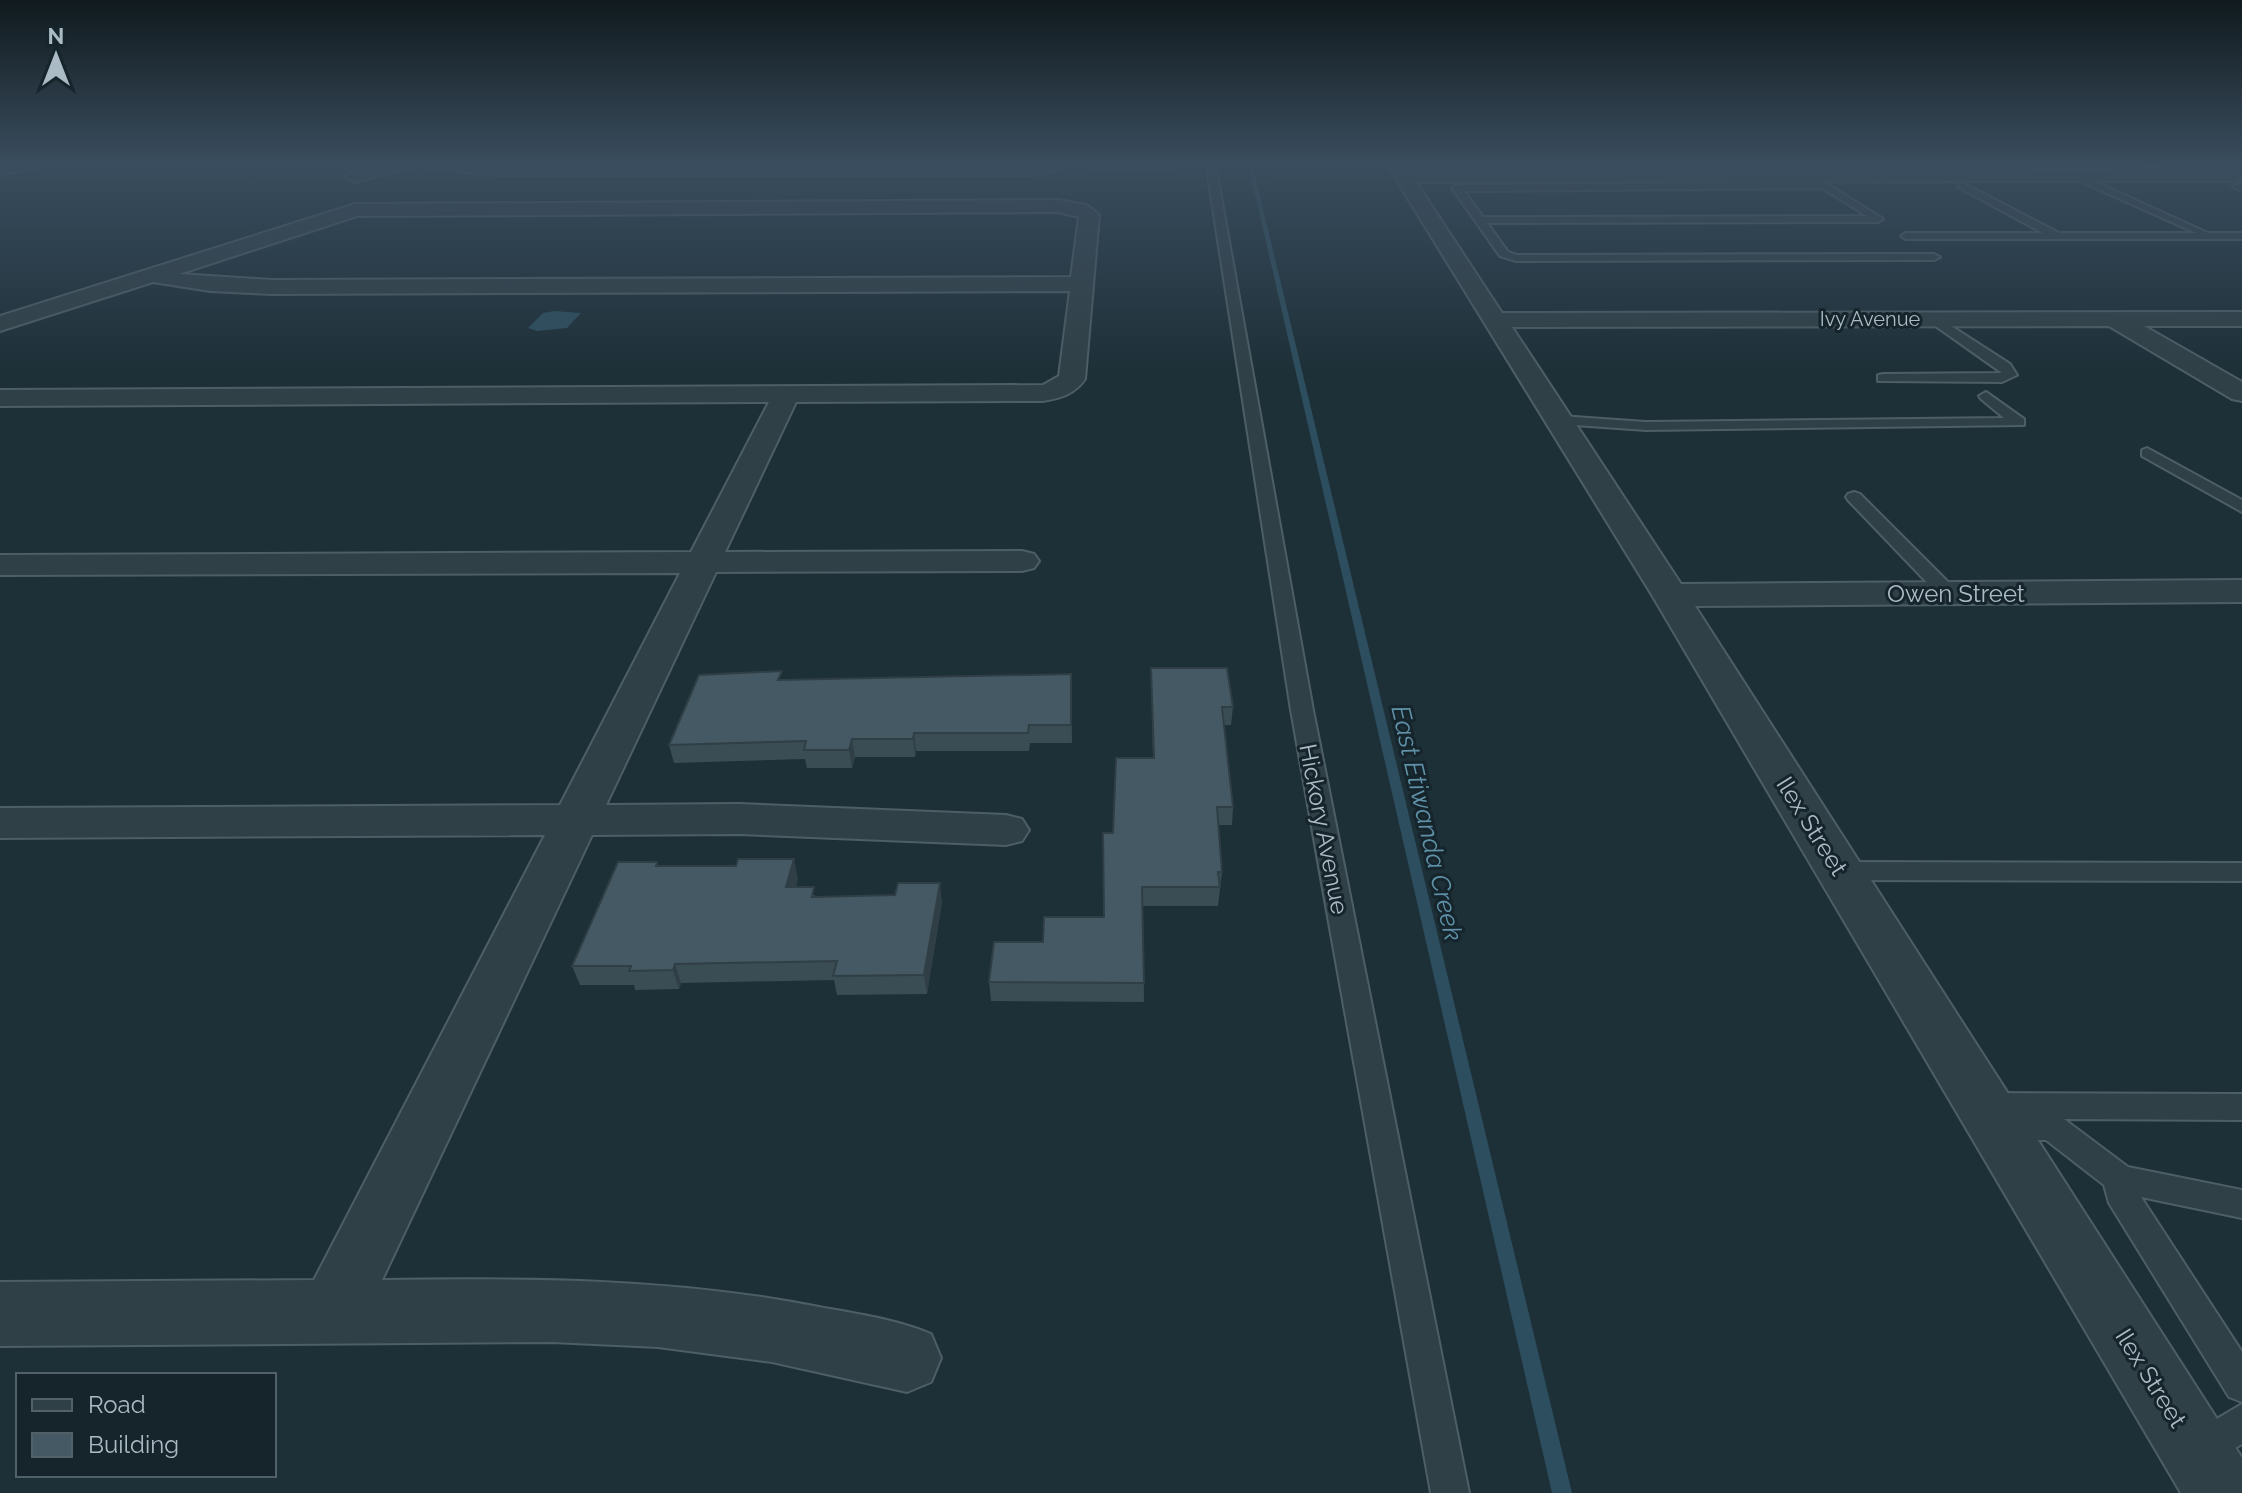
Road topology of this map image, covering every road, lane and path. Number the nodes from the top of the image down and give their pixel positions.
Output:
1 (284, 233) edge
2 (1087, 233) edge
3 (1222, 233) edge
4 (1441, 233) edge
5 (1489, 233) edge
6 (1899, 233) edge
7 (1989, 233) edge
8 (2052, 233) edge
9 (2204, 233) edge
10 (2058, 236) junction
11 (2211, 236) junction
12 (2242, 236) edge
13 (148, 276) junction
14 (1082, 284) junction
15 (1934, 319) junction
16 (2113, 319) junction
17 (2242, 319) edge
18 (1498, 320) junction
19 (0, 324) edge
20 (1883, 378) dead end
21 (2242, 393) edge
22 (786, 395) junction
23 (1986, 396) dead end
24 (0, 398) edge
25 (1560, 420) junction
26 (2147, 453) dead end
27 (1854, 497) dead end
28 (2242, 507) edge
29 (1022, 561) dead end
30 (703, 562) junction
31 (0, 565) edge
32 (2242, 591) edge
33 (1948, 593) junction
34 (1670, 595) junction
35 (575, 819) junction
36 (0, 823) edge
37 (1006, 830) dead end
38 (1839, 871) junction
39 (2242, 872) edge
40 (2242, 1107) edge
41 (1990, 1116) junction
42 (2120, 1179) junction
43 (2242, 1204) edge
44 (333, 1311) junction
45 (0, 1314) edge
46 (907, 1358) dead end
47 (2242, 1384) edge
48 (2242, 1422) edge
49 (2196, 1452) junction
50 (1450, 1493) edge
51 (2222, 1493) edge

1 - 13 street
2 - 14 street
3 - 50 lane, Hickory Avenue
4 - 18 street, Ilex Street
5 - 6 lane
7 - 10 lane
8 - 10 lane
9 - 11 lane
10 - 11 lane
11 - 12 lane
13 - 14 street
13 - 19 street
14 - 22 street
15 - 16 street, Ivy Avenue
15 - 18 street, Ivy Avenue
15 - 20 lane
16 - 17 street, Ivy Avenue
16 - 21 street
18 - 25 street, Ilex Street
22 - 24 street
22 - 30 street
23 - 25 lane
25 - 34 street, Ilex Street
26 - 28 lane
27 - 33 lane
29 - 30 street
30 - 31 street
30 - 35 street
32 - 33 street, Owen Street
33 - 34 street, Owen Street
34 - 38 street, Ilex Street
35 - 36 street
35 - 37 street
35 - 44 street
38 - 39 lane
38 - 41 street, Ilex Street
40 - 41 lane
41 - 42 lane
41 - 49 street, Ilex Street
42 - 43 lane
42 - 47 lane
44 - 45 street
44 - 46 street
48 - 49 lane
49 - 51 street, Ilex Street

